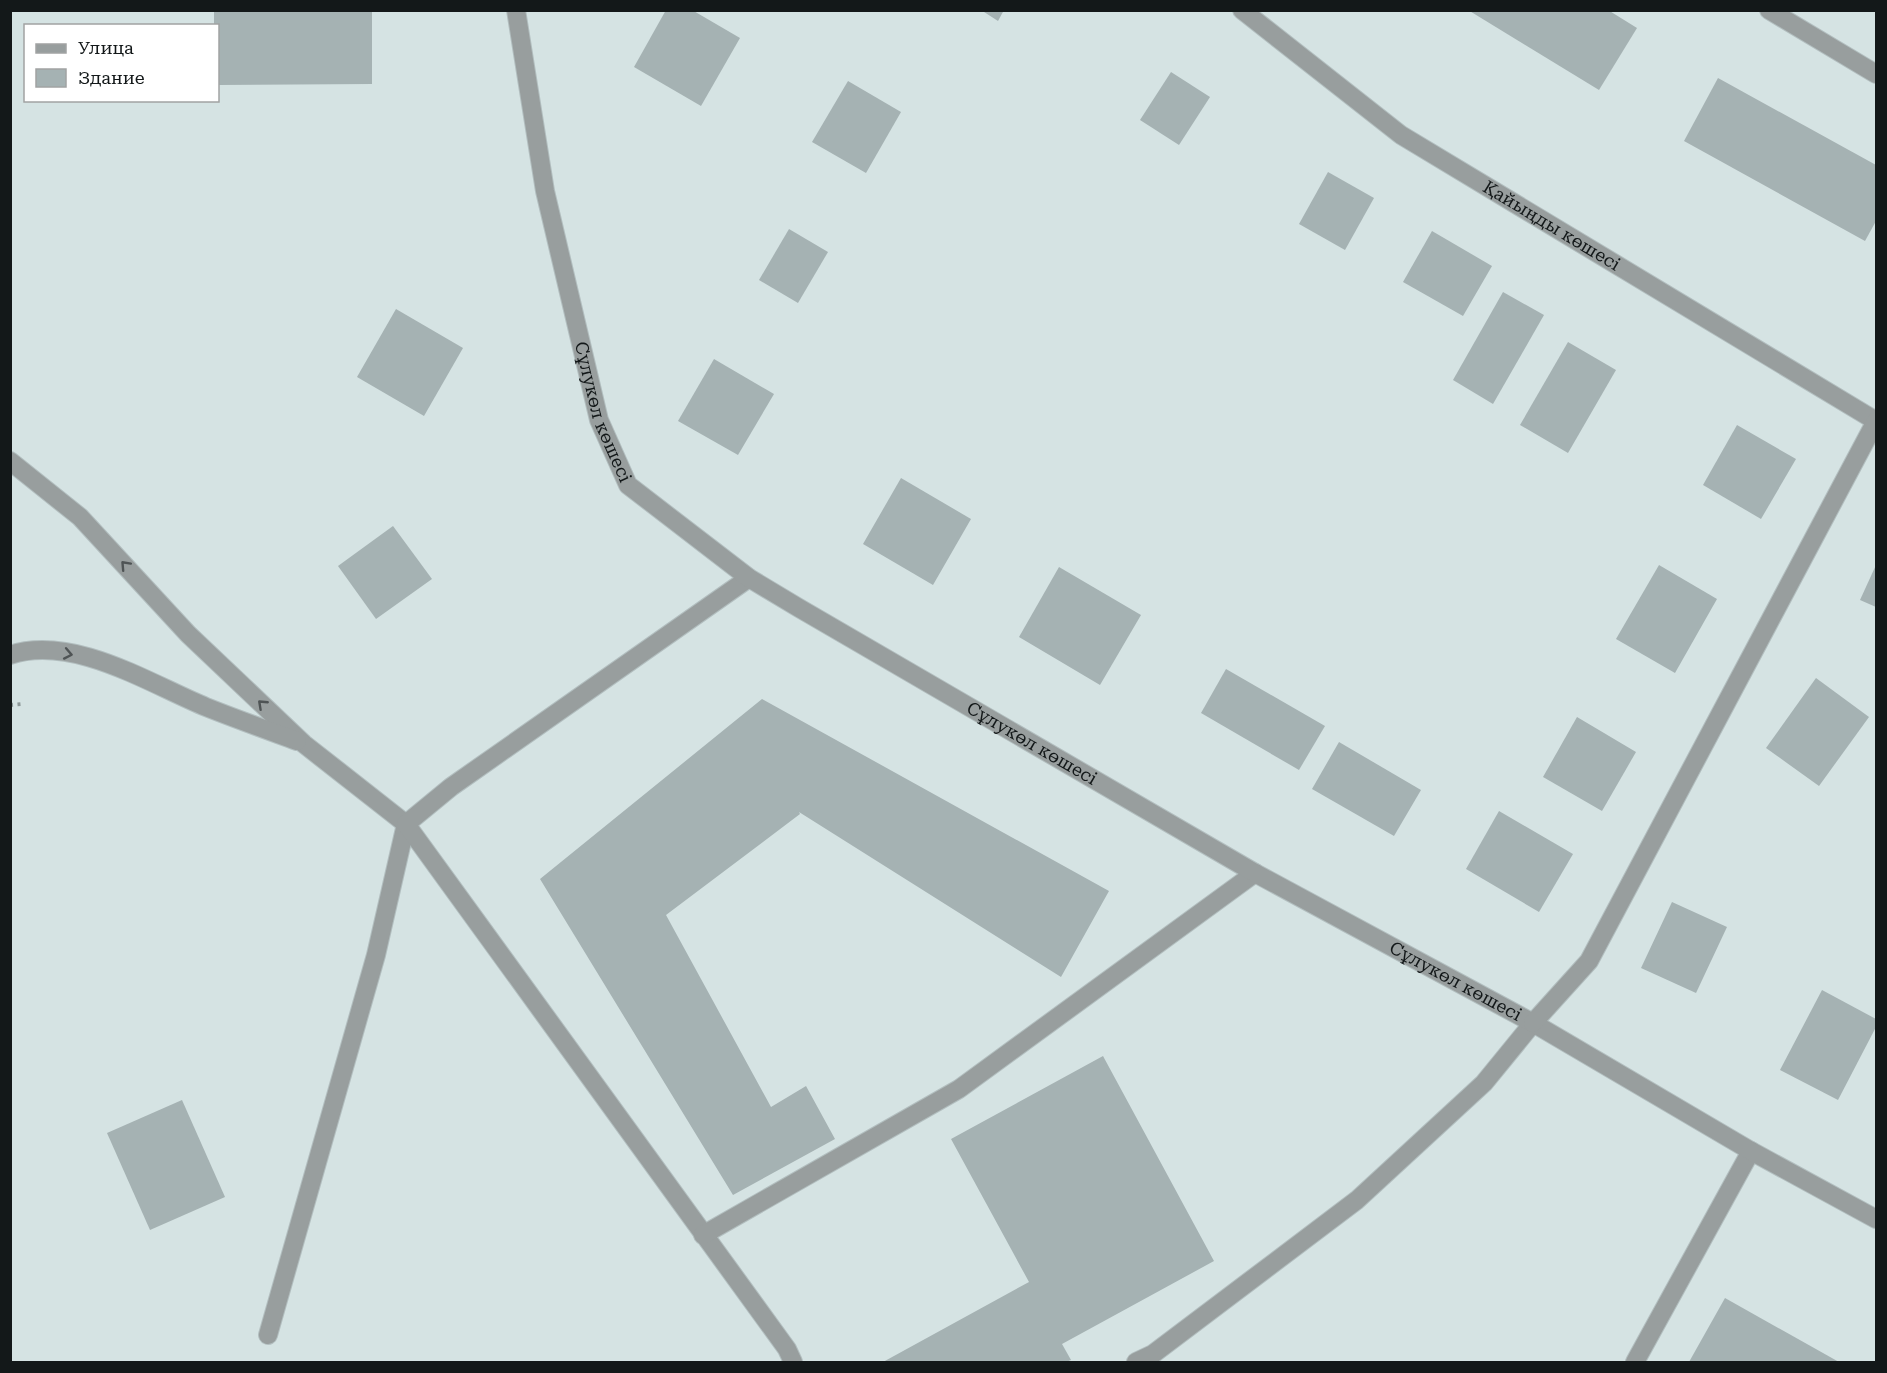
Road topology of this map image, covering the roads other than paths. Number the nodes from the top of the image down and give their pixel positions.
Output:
1 (516, 10) edge
2 (1242, 10) edge
3 (1769, 10) edge
4 (1876, 74) edge
5 (1876, 421) edge
6 (10, 461) edge
7 (748, 578) junction
8 (10, 655) edge
9 (304, 744) junction
10 (406, 824) junction
11 (1255, 873) junction
12 (1533, 1023) junction
13 (1751, 1151) junction
14 (1876, 1219) edge
15 (703, 1235) junction
16 (268, 1335) dead end
17 (793, 1362) edge
18 (1136, 1362) edge
19 (1635, 1362) edge

1 - 7 street, Сұлукөл көшесі
2 - 5 street, Қайыңды көшесі
3 - 4 street
5 - 12 street
9 -> 6 street
7 - 10 street
7 - 11 street, Сұлукөл көшесі
8 -> 9 street
9 - 10 street
10 - 15 street
10 - 16 street
11 - 12 street, Сұлукөл көшесі
11 - 15 street
12 - 13 street, Сұлукөл көшесі
12 - 18 street
13 - 14 street, Сұлукөл көшесі
13 - 19 street
15 - 17 street

